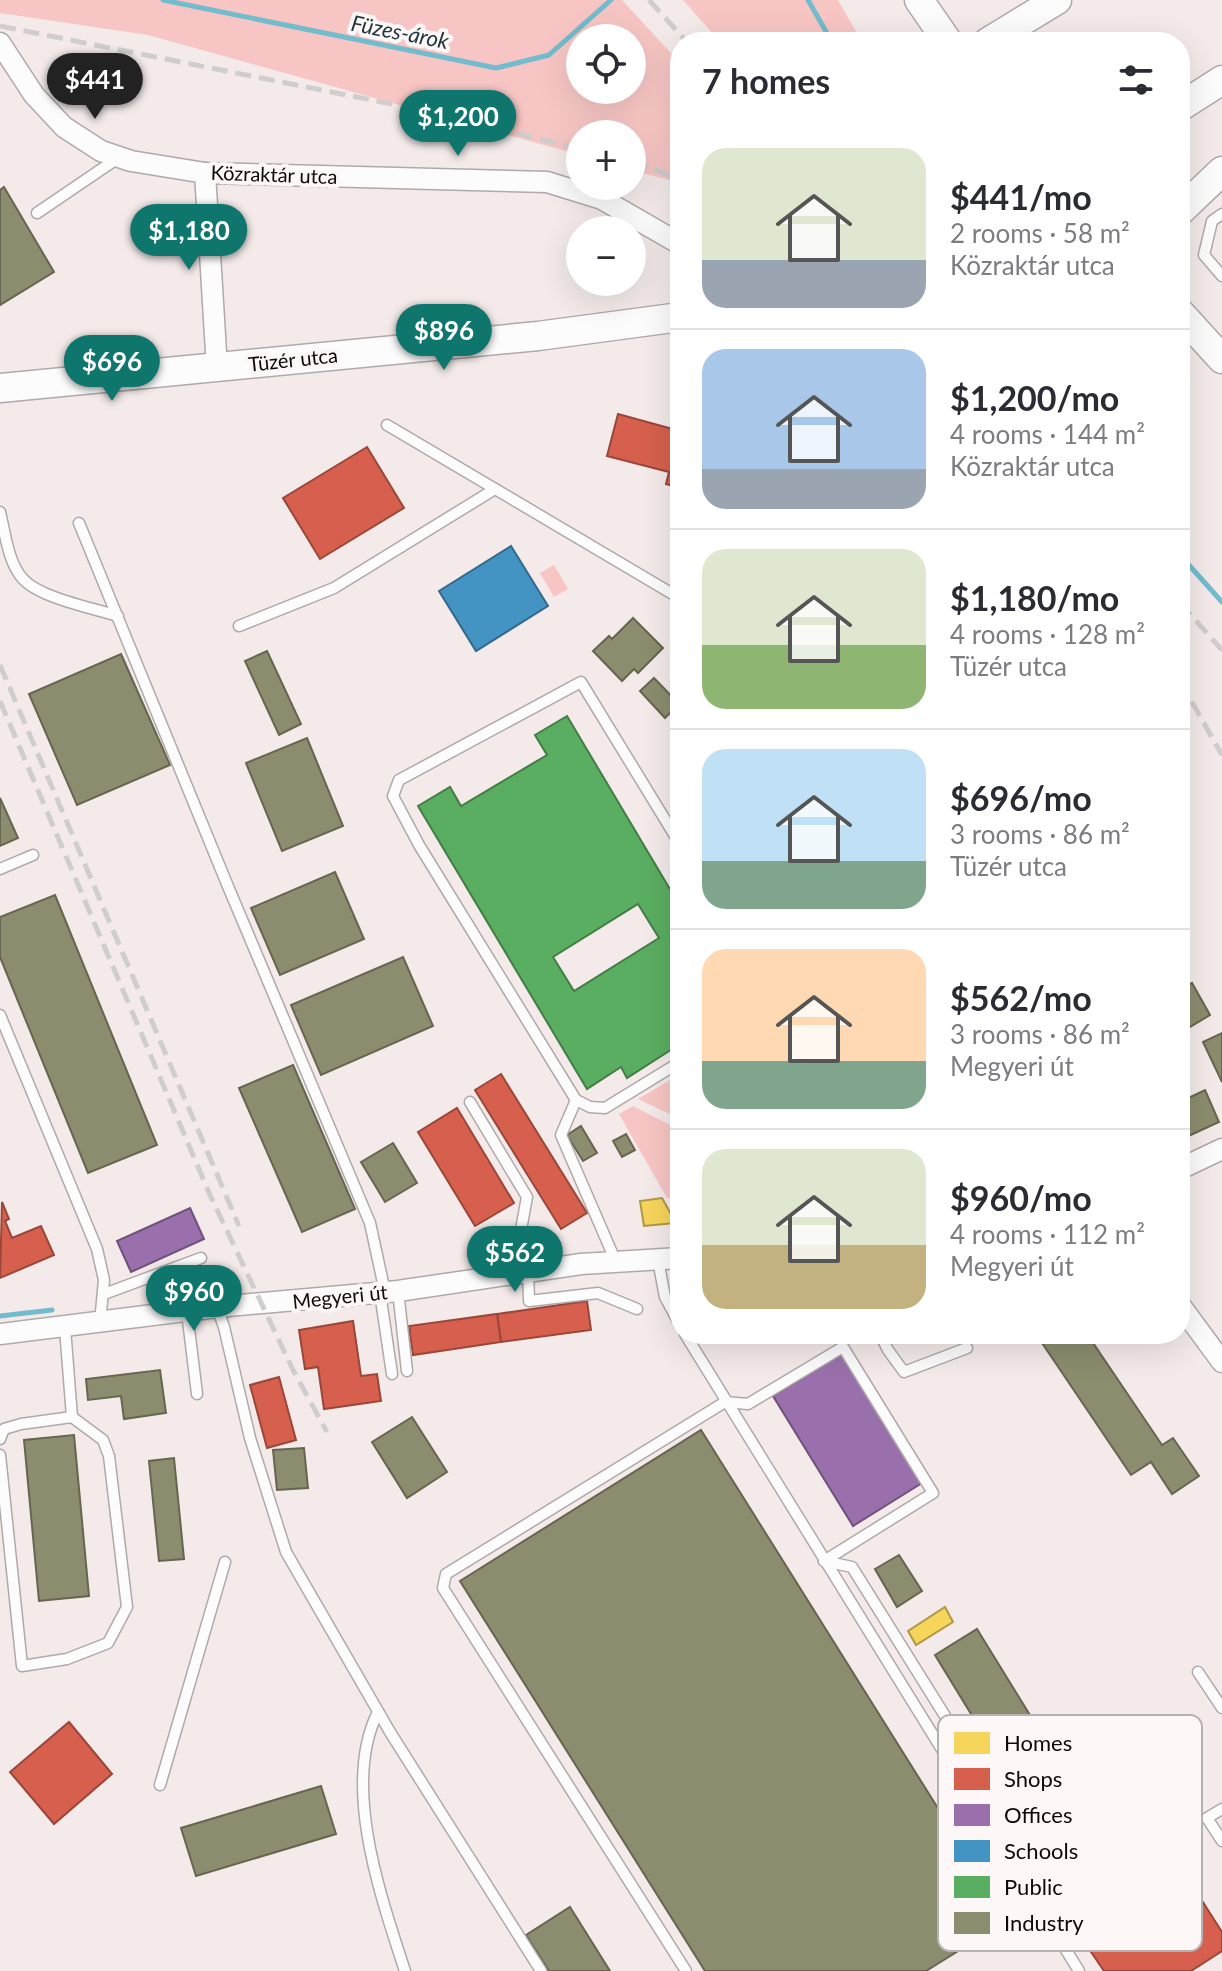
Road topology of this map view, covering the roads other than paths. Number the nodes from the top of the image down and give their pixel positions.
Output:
1 (919, 0) edge
2 (1057, 0) edge
3 (941, 32) edge
4 (1004, 32) edge
5 (2, 51) edge
6 (1222, 80) edge
7 (1190, 101) edge
8 (120, 157) junction
9 (1222, 171) edge
10 (205, 173) junction
11 (1190, 201) edge
12 (37, 213) dead end
13 (1222, 214) edge
14 (670, 238) edge
15 (1222, 276) edge
16 (670, 318) edge
17 (1190, 324) edge
18 (1222, 359) edge
19 (217, 368) junction
20 (0, 388) edge
21 (387, 425) dead end
22 (495, 489) junction
23 (0, 512) edge
24 (79, 523) dead end
25 (670, 592) edge
26 (118, 616) junction
27 (239, 626) dead end
28 (670, 828) edge
29 (33, 855) dead end
30 (0, 869) edge
31 (0, 1015) edge
32 (670, 1068) edge
33 (576, 1100) junction
34 (470, 1102) dead end
35 (1222, 1149) edge
36 (1190, 1164) edge
37 (201, 1258) dead end
38 (670, 1259) edge
39 (658, 1260) junction
40 (616, 1262) junction
41 (528, 1270) junction
42 (387, 1292) junction
43 (104, 1294) junction
44 (670, 1306) edge
45 (217, 1307) junction
46 (637, 1309) dead end
47 (187, 1312) junction
48 (1190, 1319) edge
49 (100, 1322) junction
50 (65, 1328) junction
51 (0, 1334) edge
52 (691, 1344) edge
53 (885, 1344) edge
54 (967, 1348) dead end
55 (1222, 1362) edge
56 (407, 1371) dead end
57 (392, 1374) dead end
58 (197, 1394) dead end
59 (725, 1402) junction
60 (72, 1417) junction
61 (0, 1439) edge
62 (0, 1455) edge
63 (824, 1561) junction
64 (225, 1562) dead end
65 (1198, 1672) dead end
66 (1222, 1708) edge
67 (378, 1712) junction
68 (944, 1715) edge
69 (938, 1742) edge
70 (160, 1785) dead end
71 (1222, 1809) edge
72 (1222, 1841) edge
73 (1067, 1951) edge
74 (405, 1971) edge
75 (541, 1971) edge
76 (686, 1971) edge
77 (1079, 1971) edge

1 - 3 street
2 - 4 street
5 - 8 street, Közraktár utca
6 - 7 street
8 - 10 street, Közraktár utca
8 - 12 lane
9 - 11 street
10 - 14 street, Közraktár utca
10 - 19 street
13 - 15 lane
16 - 19 street, Tüzér utca
17 - 18 street
19 - 20 street, Tüzér utca
21 - 22 lane
22 - 25 lane
22 - 27 lane
23 - 26 lane
24 - 26 lane
26 - 42 lane
28 - 33 lane
29 - 30 lane
31 - 43 lane
32 - 33 lane
33 - 40 lane
34 - 41 lane
35 - 36 street
37 - 43 lane
38 - 39 street, Megyeri út
39 - 40 street, Megyeri út
39 - 44 lane
40 - 41 street, Megyeri út
41 - 42 street, Megyeri út
41 - 46 lane
42 - 45 street, Megyeri út
42 - 56 lane
42 - 57 lane
43 - 49 lane
45 - 47 street, Megyeri út
45 - 67 lane
47 - 49 street, Megyeri út
47 - 58 lane
48 - 55 street
49 - 50 street, Megyeri út
50 - 51 street, Megyeri út
50 - 60 lane
52 - 59 lane
53 - 54 lane
59 - 63 lane
59 - 63 lane
59 - 76 lane
60 - 61 lane
60 - 62 lane
63 - 68 lane
63 - 69 lane
64 - 70 lane
65 - 66 lane
67 - 74 lane
67 - 75 lane
71 - 72 lane
73 - 77 lane

